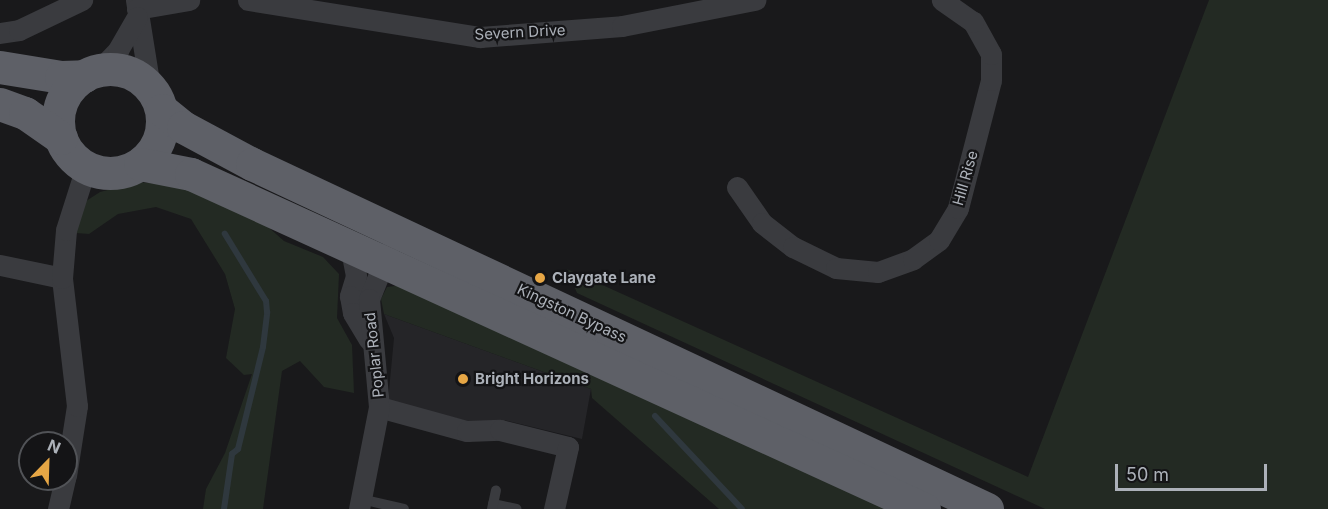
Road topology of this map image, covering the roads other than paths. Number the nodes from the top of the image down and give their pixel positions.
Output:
1 (82, 0) edge
2 (189, 0) edge
3 (249, 0) edge
4 (755, 0) edge
5 (942, 0) edge
6 (137, 9) edge
7 (0, 33) edge
8 (0, 67) edge
9 (92, 73) junction
10 (156, 98) junction
11 (0, 104) edge
12 (61, 138) junction
13 (140, 164) junction
14 (86, 167) junction
15 (282, 178) junction
16 (737, 187) dead end
17 (351, 250) junction
18 (384, 264) junction
19 (0, 266) edge
20 (62, 278) junction
21 (376, 350) junction
22 (379, 407) junction
23 (73, 431) edge
24 (496, 490) dead end
25 (62, 491) edge
26 (360, 504) edge
27 (492, 507) edge
28 (58, 509) edge
29 (404, 509) edge
30 (516, 509) edge
31 (554, 509) edge
32 (924, 509) edge
33 (987, 509) edge

1 - 7 street
2 - 6 street
3 - 4 street, Severn Drive
5 - 16 street, Hill Rise
6 - 9 street
6 - 10 street
8 - 9 highway
9 - 10 highway
9 - 12 highway
10 - 13 highway
10 - 15 highway, Kingston Bypass
11 - 12 highway
12 - 14 highway
13 - 14 highway
13 - 17 highway, Kingston Bypass
14 - 20 street
15 - 18 street
15 - 33 highway, Kingston Bypass
17 - 18 highway, Kingston Bypass
17 - 21 street
18 - 21 street, Poplar Road
18 - 32 highway, Kingston Bypass
19 - 20 street
20 - 23 street
21 - 22 street, Poplar Road
22 - 26 street
22 - 31 street, Poplar Road
24 - 27 lane
25 - 28 street
26 - 29 lane
27 - 30 lane

